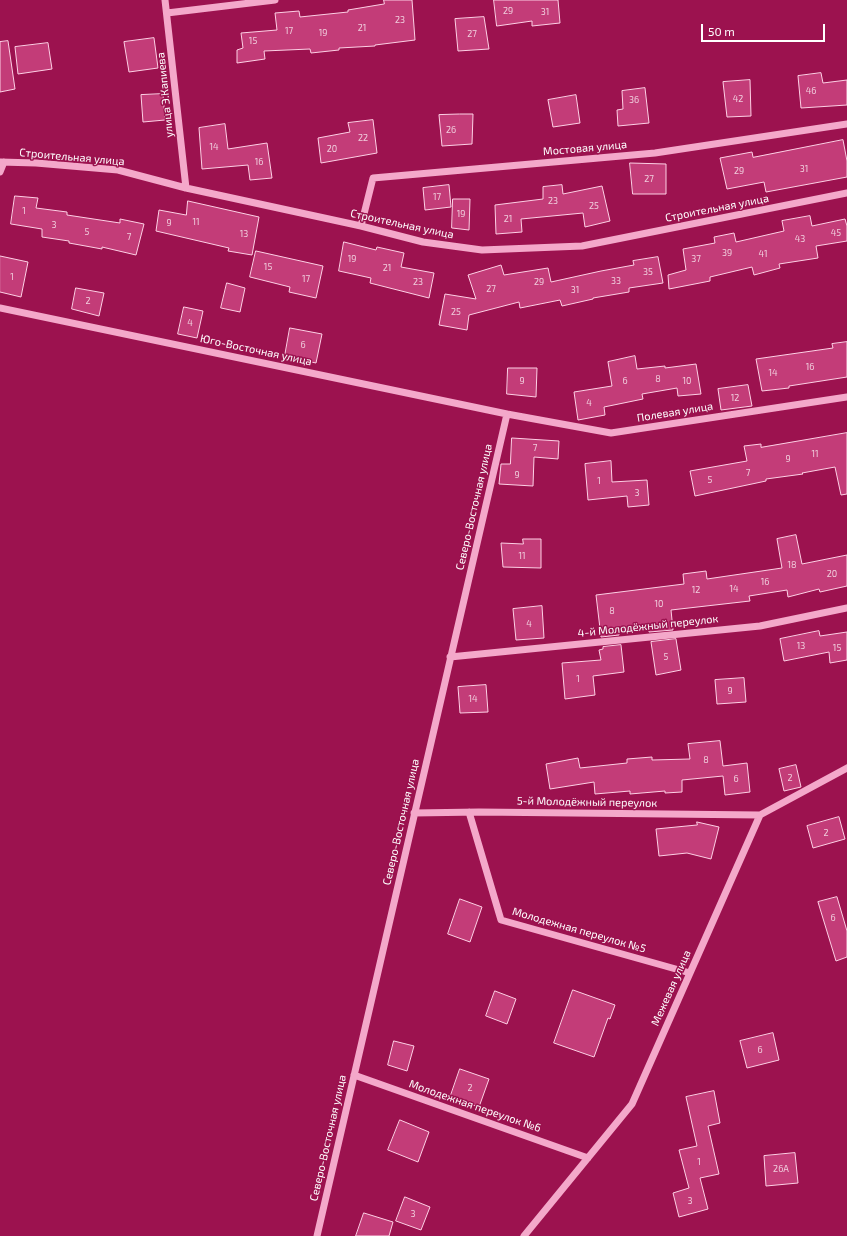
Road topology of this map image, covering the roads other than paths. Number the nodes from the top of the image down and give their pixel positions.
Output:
1 (166, 0) edge
2 (275, 0) edge
3 (167, 14) junction
4 (847, 124) edge
5 (2, 162) edge
6 (0, 172) edge
7 (186, 188) junction
8 (847, 193) edge
9 (361, 226) junction
10 (0, 308) edge
11 (847, 397) edge
12 (507, 414) junction
13 (847, 608) edge
14 (450, 658) junction
15 (847, 768) edge
16 (469, 812) junction
17 (414, 813) junction
18 (760, 815) junction
19 (690, 973) junction
20 (354, 1075) junction
21 (588, 1158) junction
22 (316, 1236) edge
23 (524, 1236) edge

1 - 3 street, улица Э.Капиева
2 - 3 street
3 - 7 street, улица Э.Капиева
4 - 9 street, Мостовая улица
5 - 6 street
5 - 7 street, Строительная улица
7 - 9 street, Строительная улица
8 - 9 street, Строительная улица
10 - 12 street, Юго-Восточная улица
11 - 12 street, Полевая улица
12 - 14 street, Северо-Восточная улица
13 - 14 street, 4-й Молодёжный переулок
14 - 17 street, Северо-Восточная улица
15 - 18 street
16 - 17 street, 5-й Молодёжный переулок
16 - 18 street, 5-й Молодёжный переулок
16 - 19 street, Молодежная переулок №5
17 - 20 street, Северо-Восточная улица
18 - 19 street, Межевая улица
19 - 21 street, Межевая улица
20 - 21 street, Молодежная переулок №6
20 - 22 street, Северо-Восточная улица
21 - 23 street, Межевая улица

